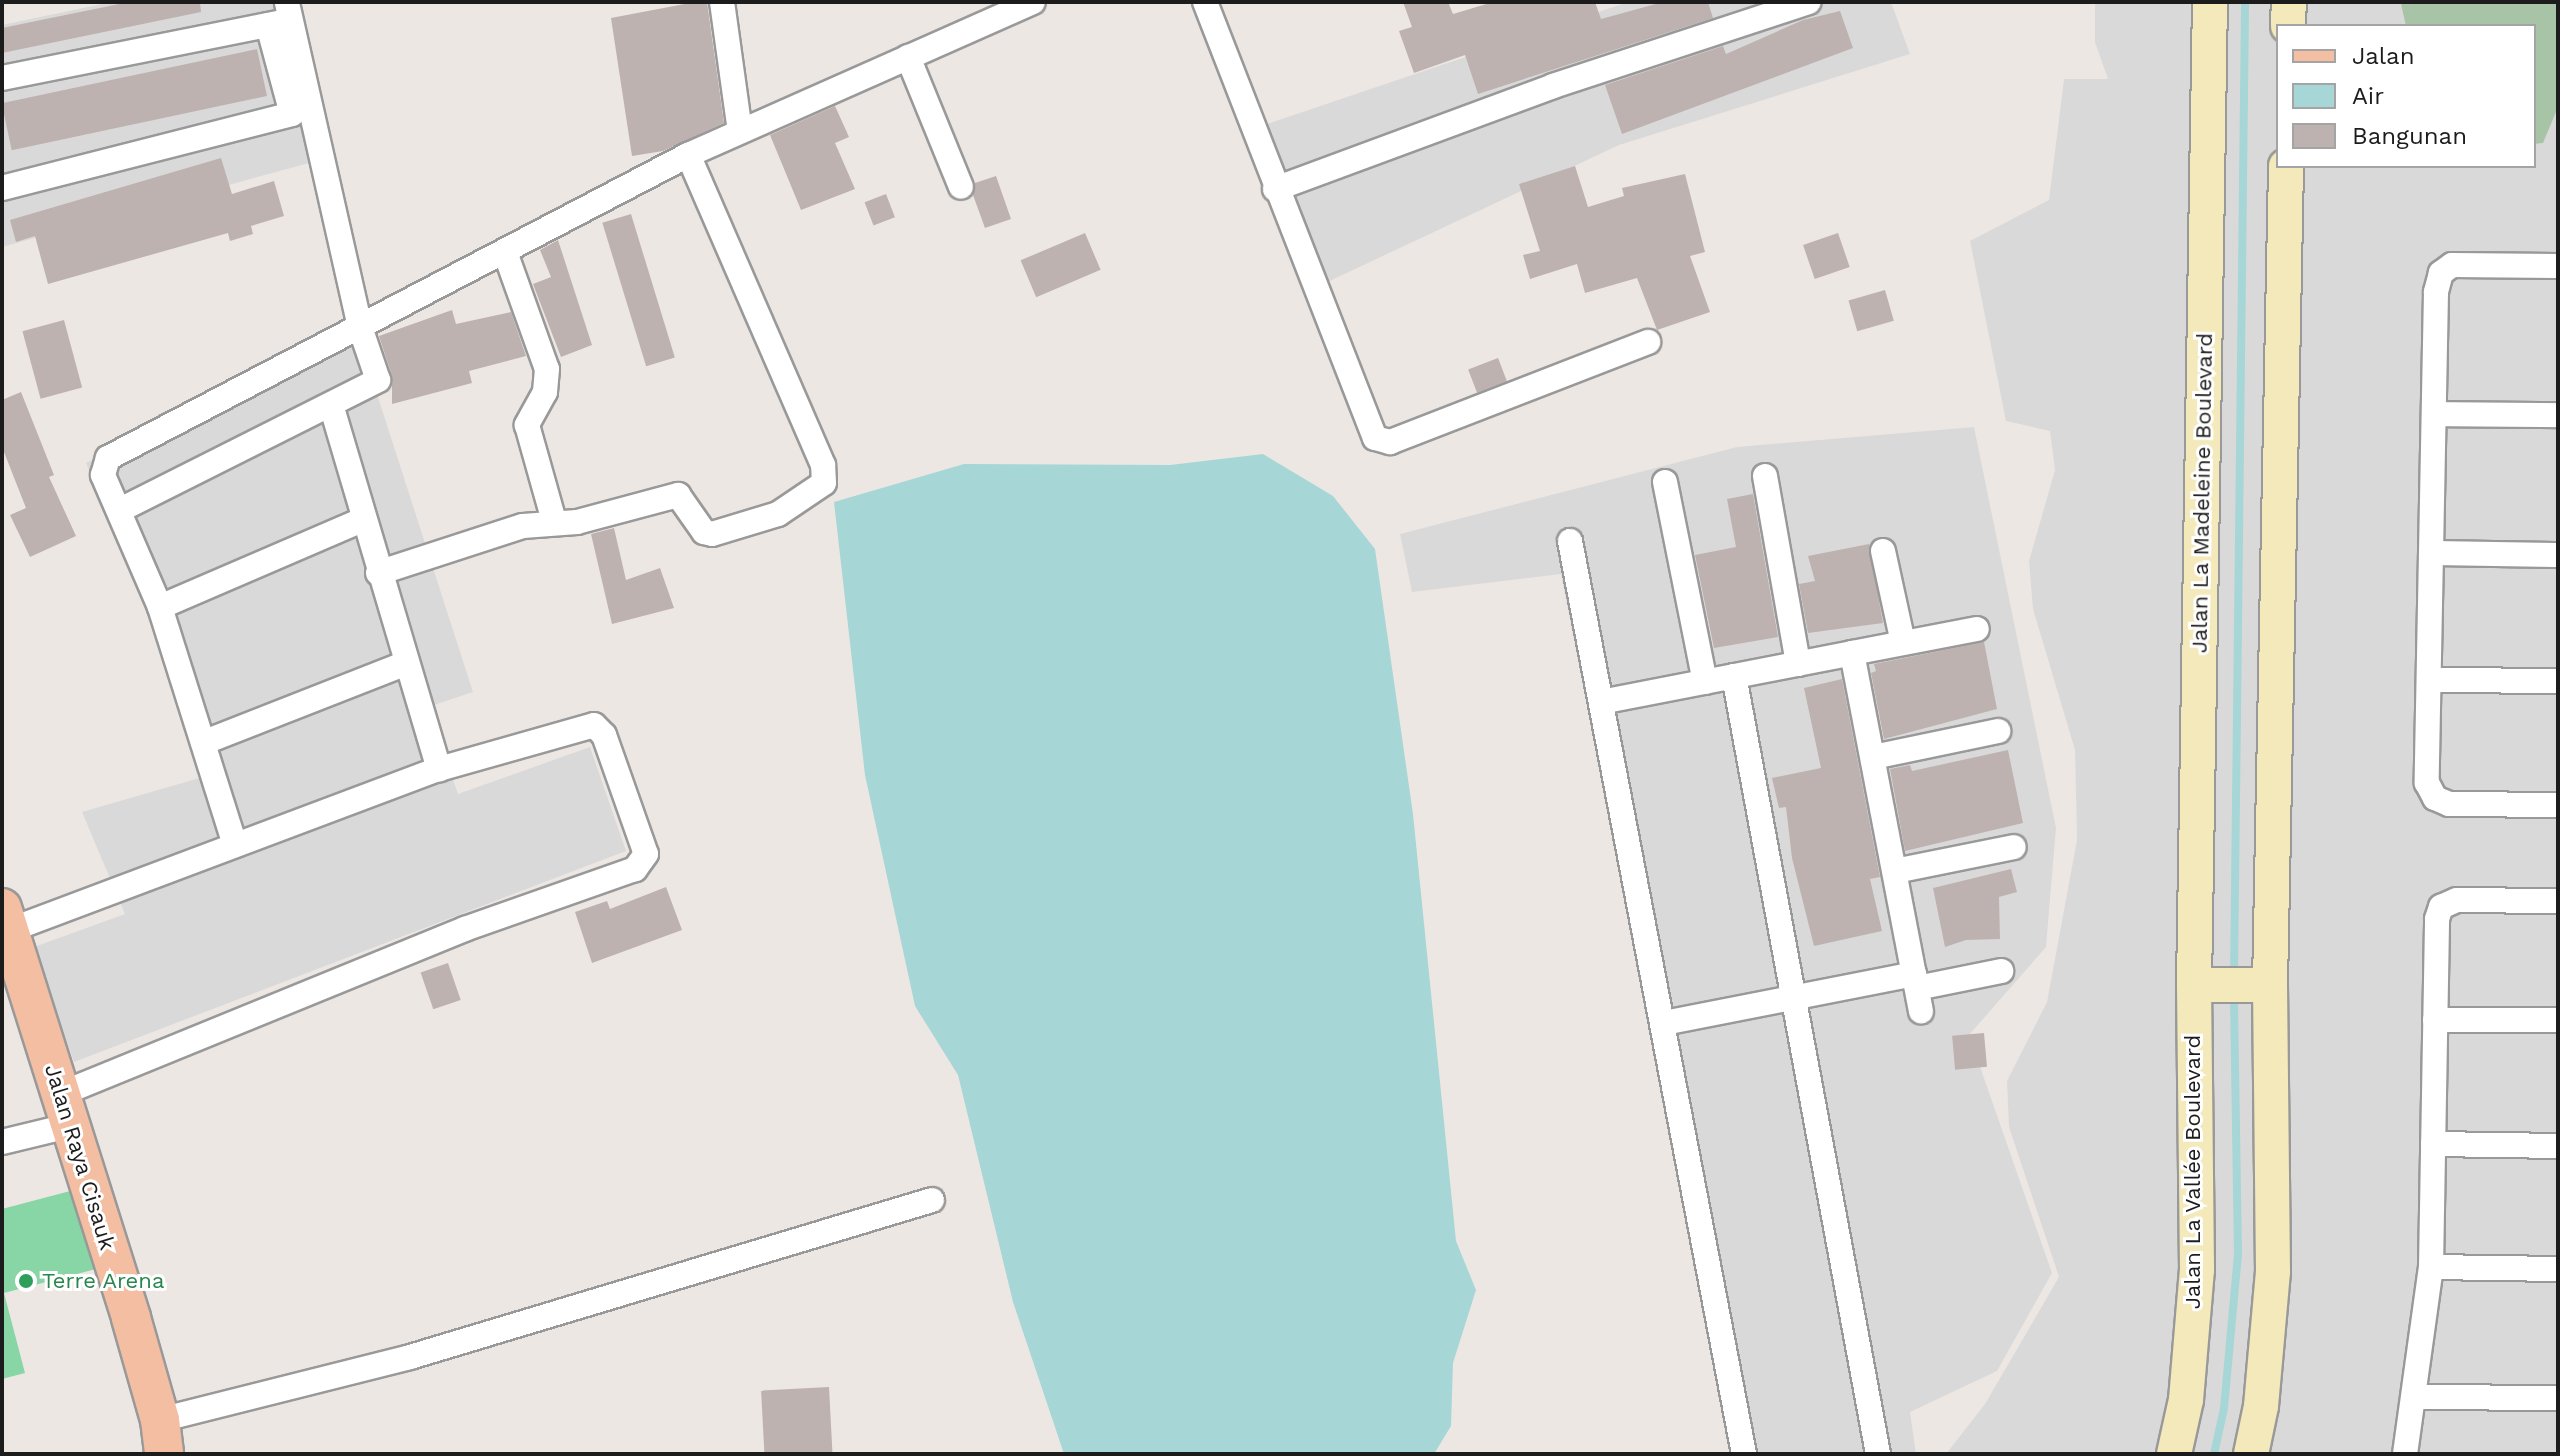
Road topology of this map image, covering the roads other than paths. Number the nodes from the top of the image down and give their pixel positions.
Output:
1 (722, 2) edge
2 (1033, 2) edge
3 (1205, 2) edge
4 (1809, 2) edge
5 (2210, 2) edge
6 (2289, 2) edge
7 (282, 16) edge
8 (2288, 24) edge
9 (908, 57) junction
10 (2, 78) edge
11 (740, 131) junction
12 (688, 155) junction
13 (2286, 168) edge
14 (961, 187) dead end
15 (2, 188) edge
16 (1275, 189) junction
17 (505, 252) junction
18 (2558, 266) edge
19 (360, 327) junction
20 (1648, 342) dead end
21 (332, 408) junction
22 (2434, 414) junction
23 (2558, 415) edge
24 (1765, 476) dead end
25 (1665, 482) dead end
26 (120, 510) junction
27 (362, 520) junction
28 (554, 521) junction
29 (1570, 541) dead end
30 (1883, 551) dead end
31 (2431, 553) junction
32 (2558, 555) edge
33 (378, 573) junction
34 (160, 607) junction
35 (1977, 629) dead end
36 (1903, 643) junction
37 (1852, 653) junction
38 (404, 664) junction
39 (1798, 664) junction
40 (1734, 676) junction
41 (2429, 680) junction
42 (2558, 681) edge
43 (1705, 682) junction
44 (1601, 702) junction
45 (1998, 731) dead end
46 (205, 742) junction
47 (1873, 757) junction
48 (439, 769) junction
49 (2558, 805) edge
50 (235, 845) junction
51 (2014, 847) dead end
52 (1895, 871) junction
53 (2558, 901) edge
54 (6, 919) edge
55 (2001, 971) dead end
56 (2194, 985) junction
57 (2270, 985) junction
58 (1918, 991) junction
59 (1797, 997) junction
60 (2435, 1020) junction
61 (2558, 1020) edge
62 (1664, 1023) junction
63 (64, 1110) junction
64 (2, 1142) edge
65 (2433, 1144) junction
66 (2558, 1146) edge
67 (932, 1200) dead end
68 (2431, 1267) junction
69 (2558, 1269) edge
70 (2417, 1397) junction
71 (2558, 1398) edge
72 (162, 1437) edge
73 (1744, 1454) edge
74 (1878, 1454) edge
75 (2174, 1454) edge
76 (2251, 1454) edge
77 (2405, 1454) edge

1 - 11 street
2 - 9 street
3 - 16 street
4 - 16 street
5 - 56 street, Jalan La Madeleine Boulevard
6 - 8 street
7 - 10 street
7 - 15 street
7 - 19 street
9 - 11 street
9 - 14 street
11 - 12 street
12 - 17 street
12 - 28 street
13 - 57 street
16 - 20 street
17 - 19 street
17 - 28 street
18 - 22 street
19 - 21 street
19 - 26 street
21 - 26 street
21 - 27 street
22 - 23 street
22 - 31 street
24 - 39 street
25 - 43 street
26 - 34 street
27 - 33 street
27 - 34 street
28 - 33 street
29 - 44 street
30 - 36 street
31 - 32 street
31 - 41 street
33 - 38 street
34 - 46 street
35 - 36 street
36 - 37 street
37 - 39 street
37 - 47 street
38 - 46 street
38 - 48 street
39 - 40 street
40 - 43 street
40 - 59 street
41 - 42 street
41 - 49 street
43 - 44 street
44 - 62 street
45 - 47 street
46 - 50 street
47 - 52 street
48 - 50 street
48 - 63 street
50 - 54 street
51 - 52 street
52 - 58 street
53 - 60 street
54 - 63 main road, Jalan Raya Cisauk
55 - 58 street
56 - 57 street
56 - 75 street, Jalan La Vallée Boulevard
57 - 76 street
58 - 59 street
59 - 62 street
59 - 74 street
60 - 61 street
60 - 65 street
62 - 73 street
63 - 64 street
63 - 72 main road, Jalan Raya Cisauk
65 - 66 street
65 - 68 street
67 - 72 street
68 - 69 street
68 - 70 street
70 - 71 street
70 - 77 street

